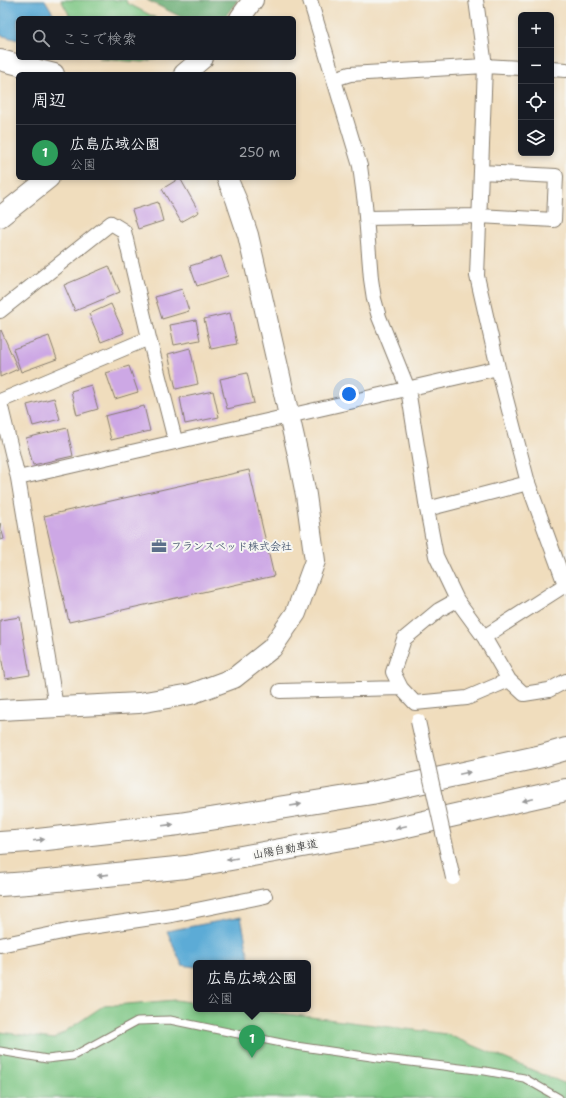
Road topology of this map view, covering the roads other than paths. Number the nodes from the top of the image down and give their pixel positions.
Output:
1 (253, 0) edge
2 (310, 0) edge
3 (476, 0) edge
4 (241, 16) edge
5 (0, 60) edge
6 (201, 60) edge
7 (485, 66) junction
8 (518, 68) edge
9 (554, 69) edge
10 (566, 70) edge
11 (46, 72) edge
12 (186, 72) edge
13 (334, 79) junction
14 (481, 172) junction
15 (46, 180) edge
16 (228, 180) edge
17 (479, 216) junction
18 (0, 217) edge
19 (366, 218) junction
20 (0, 311) edge
21 (149, 338) junction
22 (498, 368) junction
23 (408, 389) junction
24 (0, 402) edge
25 (289, 416) junction
26 (175, 440) junction
27 (18, 478) junction
28 (528, 483) junction
29 (427, 509) junction
30 (565, 586) edge
31 (457, 600) junction
32 (484, 637) junction
33 (509, 680) junction
34 (566, 681) edge
35 (401, 688) junction
36 (280, 691) dead end
37 (415, 703) junction
38 (56, 707) junction
39 (0, 710) edge
40 (566, 749) edge
41 (566, 790) edge
42 (0, 843) edge
43 (454, 883) dead end
44 (0, 885) edge
45 (265, 896) dead end
46 (0, 945) edge
47 (0, 1052) edge
48 (558, 1098) edge

1 - 4 street
2 - 13 street
3 - 7 street
5 - 11 street
6 - 12 street
7 - 8 street
7 - 13 street
7 - 14 street
9 - 10 street
13 - 19 street
14 - 17 street
14 - 17 street
15 - 18 street
16 - 25 street
17 - 19 street
17 - 22 street
19 - 23 street
20 - 21 street
21 - 24 street
21 - 26 street
22 - 23 street
22 - 28 street
23 - 25 street
23 - 29 street
24 - 27 street
25 - 26 street
25 - 38 street
26 - 27 street
27 - 38 street
28 - 29 street
28 - 30 street
29 - 31 street
30 - 32 street
31 - 32 street
31 - 35 street
32 - 33 street
33 - 34 street
33 - 37 street
35 - 36 street
35 - 37 street
37 - 43 street, bridge
38 - 39 street
42 -> 40 highway
41 -> 44 highway, 山陽自動車道
45 - 46 street
47 - 48 lane

